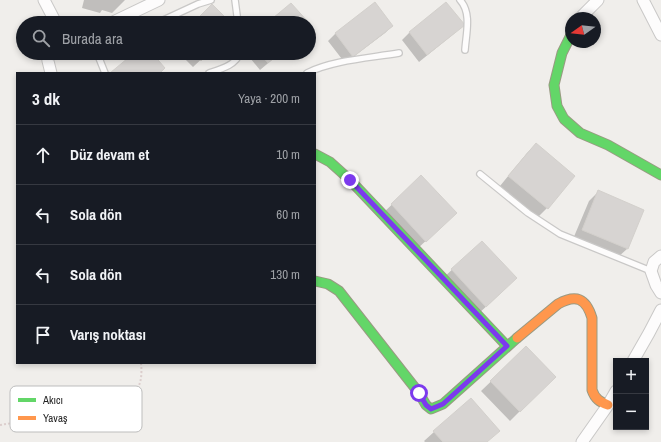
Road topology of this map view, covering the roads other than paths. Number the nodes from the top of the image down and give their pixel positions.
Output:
1 (44, 0) edge
2 (158, 0) edge
3 (211, 0) edge
4 (235, 0) edge
5 (460, 0) edge
6 (598, 0) edge
7 (643, 0) edge
8 (49, 10) junction
9 (586, 12) edge
10 (49, 16) edge
11 (52, 16) edge
12 (125, 16) edge
13 (172, 16) edge
14 (237, 16) edge
15 (661, 35) edge
16 (565, 47) edge
17 (465, 50) dead end
18 (399, 53) dead end
19 (48, 60) edge
20 (100, 60) edge
21 (237, 60) edge
22 (51, 72) edge
23 (105, 72) edge
24 (212, 72) edge
25 (309, 72) edge
26 (316, 154) edge
27 (480, 174) dead end
28 (661, 175) edge
29 (661, 256) edge
30 (651, 271) junction
31 (316, 281) edge
32 (661, 293) edge
33 (661, 310) edge
34 (507, 346) junction
35 (635, 358) edge
36 (614, 394) edge
37 (608, 405) junction
38 (582, 442) edge

1 - 8 street
2 - 12 street
3 - 13 lane
4 - 14 lane
5 - 17 lane
6 - 9 street
7 - 15 street
8 - 10 street
8 - 11 street
16 - 28 street
18 - 25 lane
19 - 22 street
20 - 23 lane
21 - 24 lane
26 - 34 street
27 - 30 lane
29 - 30 street
30 - 32 street
31 - 34 street
33 - 35 street
34 - 37 street
36 - 37 street
37 - 38 street

